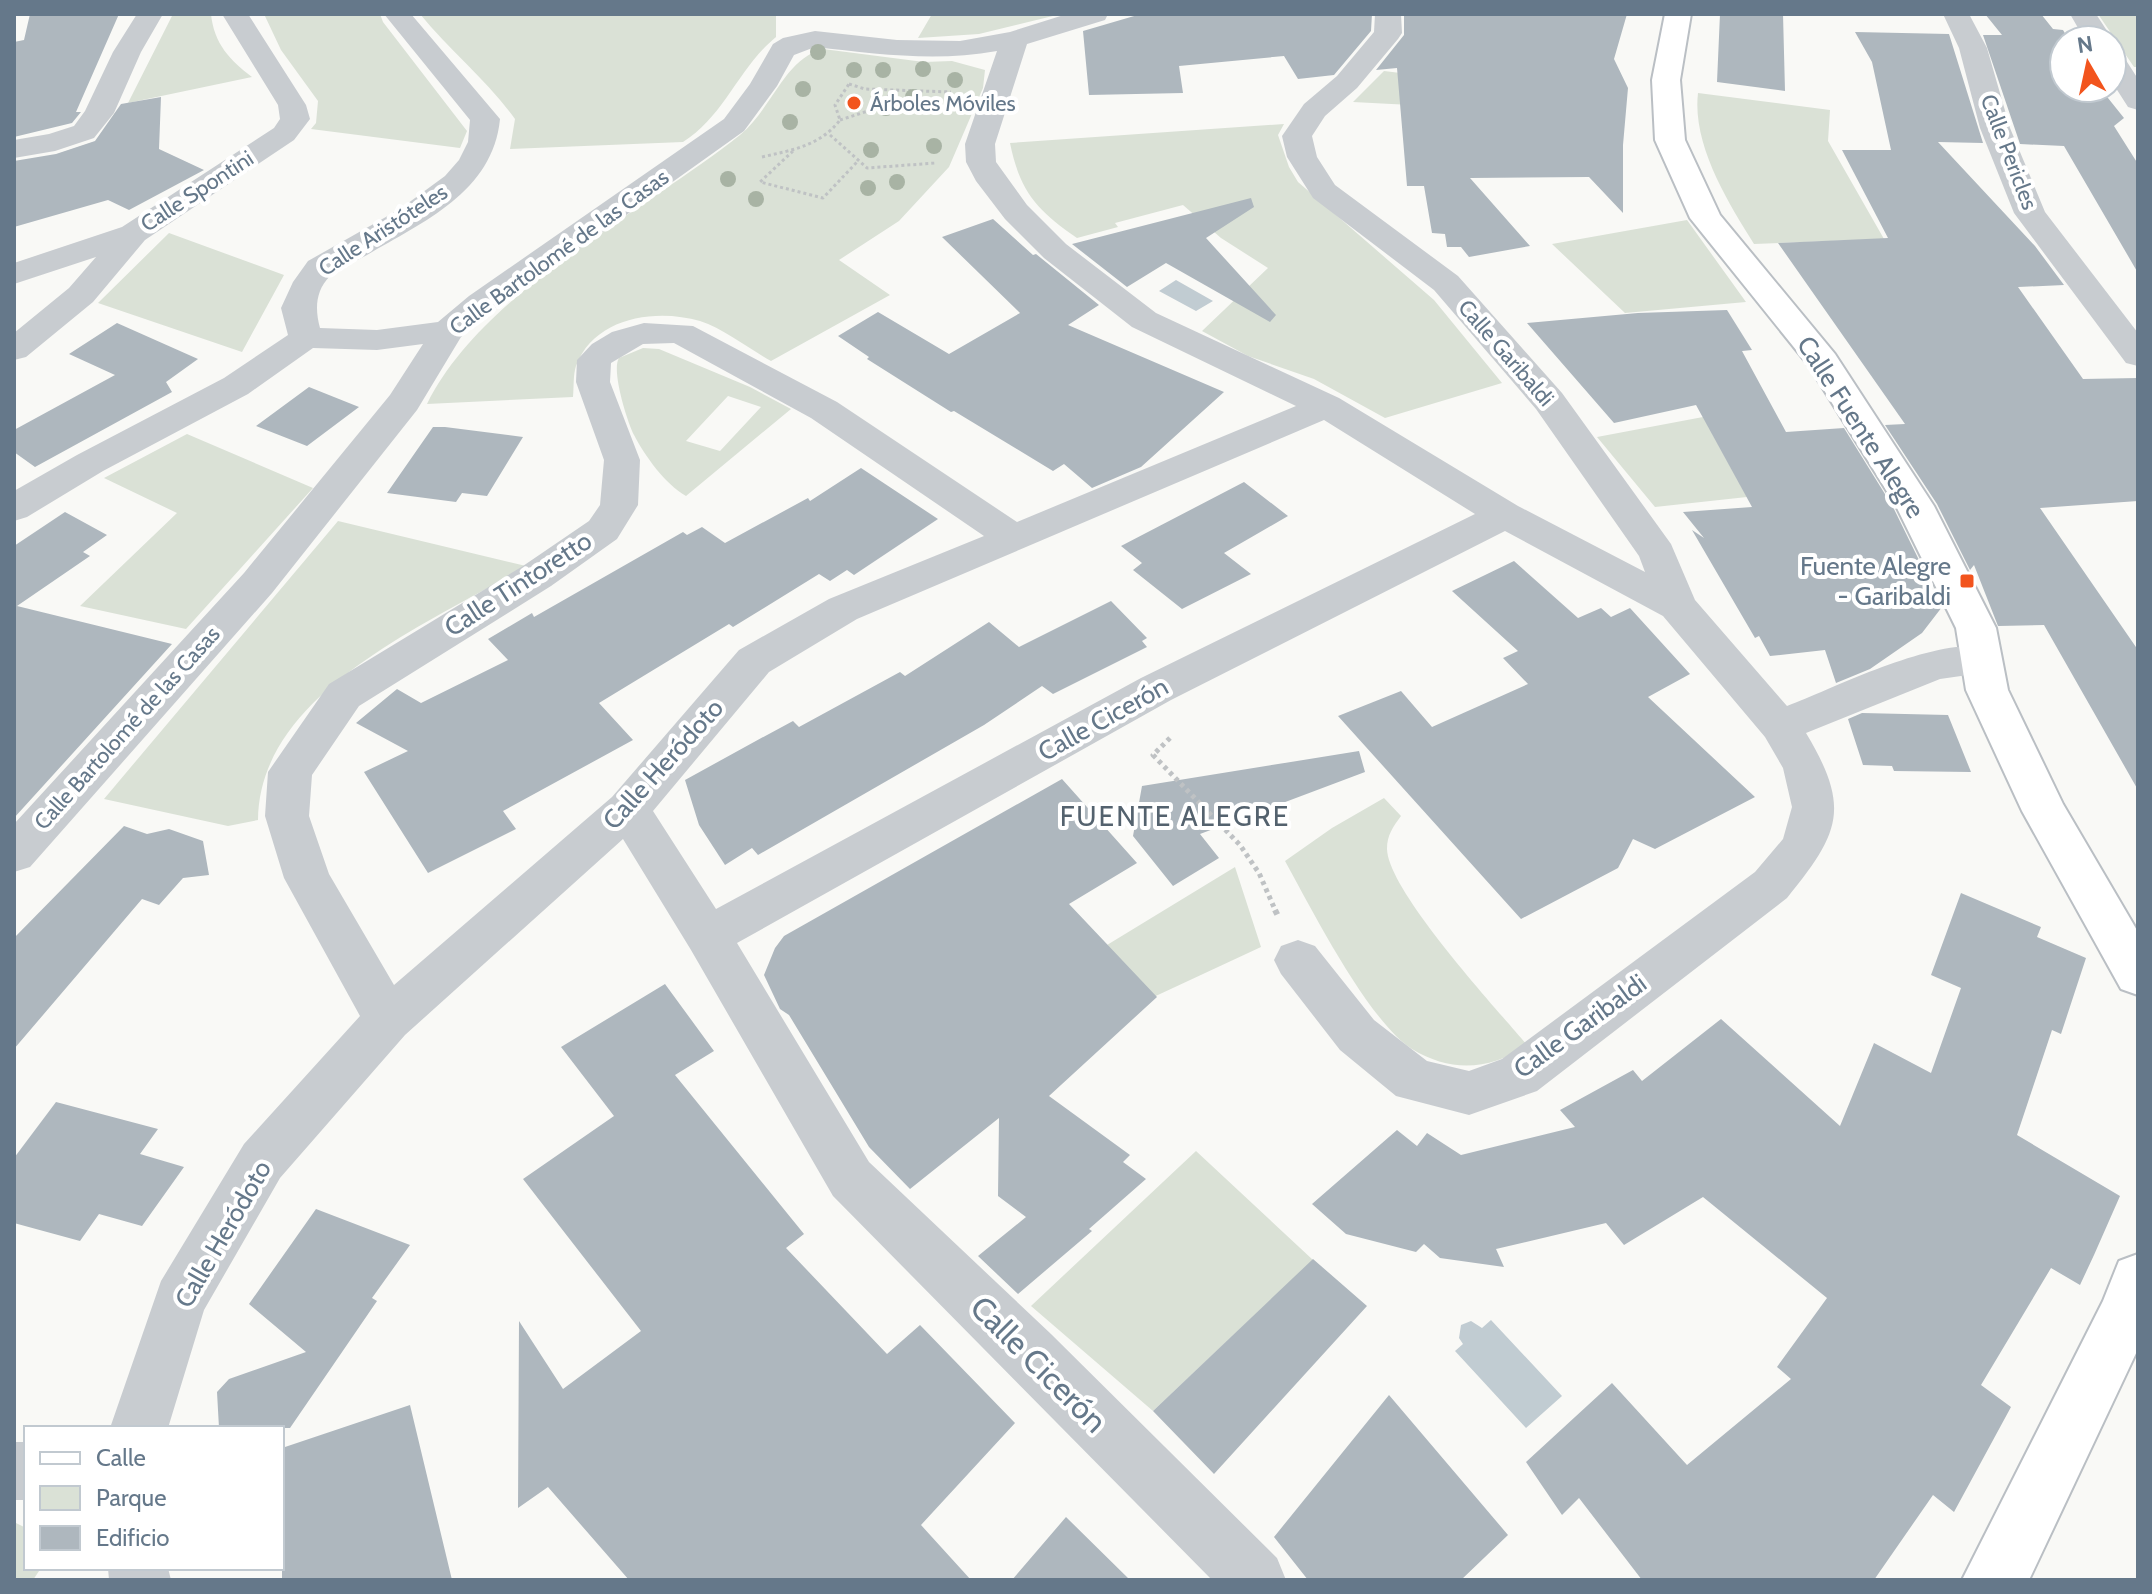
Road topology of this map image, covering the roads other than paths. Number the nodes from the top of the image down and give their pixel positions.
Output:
1 (150, 14) edge
2 (235, 14) edge
3 (397, 14) edge
4 (1095, 14) edge
5 (1388, 14) edge
6 (1678, 14) edge
7 (1956, 14) edge
8 (1015, 39) junction
9 (14, 149) edge
10 (134, 233) junction
11 (14, 274) edge
12 (448, 331) junction
13 (306, 338) junction
14 (14, 350) edge
15 (2138, 356) edge
16 (1326, 406) junction
17 (14, 508) edge
18 (1505, 515) junction
19 (1012, 537) junction
20 (1677, 606) junction
21 (1981, 660) junction
22 (1780, 726) junction
23 (628, 809) junction
24 (14, 854) edge
25 (708, 936) junction
26 (1298, 960) road end
27 (2138, 975) edge
28 (388, 1020) junction
29 (2138, 1280) edge
30 (140, 1426) edge
31 (1255, 1580) edge
32 (1993, 1580) edge

1 - 9 street
2 - 10 street, Calle Spontini
3 - 13 street, Calle Aristóteles
4 - 8 street, Calle Bartolomé de las Casas
5 - 20 street, Calle Garibaldi
6 - 21 street, Calle Fuente Alegre
7 - 15 street, Calle Pericles
8 - 12 street, Calle Bartolomé de las Casas
8 - 16 street
10 - 11 street
10 - 14 street, Calle Spontini
12 - 13 street
12 - 24 street, Calle Bartolomé de las Casas
13 - 17 street
16 - 18 street
16 - 19 street, Calle Heródoto
18 - 20 street
18 - 25 street, Calle Cicerón
19 - 23 street, Calle Heródoto
19 - 28 street, Calle Tintoretto
20 - 22 street, Calle Garibaldi
21 - 22 street
21 - 27 street, Calle Fuente Alegre
22 - 26 street, Calle Garibaldi
23 - 25 street, Calle Cicerón
23 - 28 street, Calle Heródoto
25 - 31 street, Calle Cicerón
28 - 30 street, Calle Heródoto
29 - 32 street

